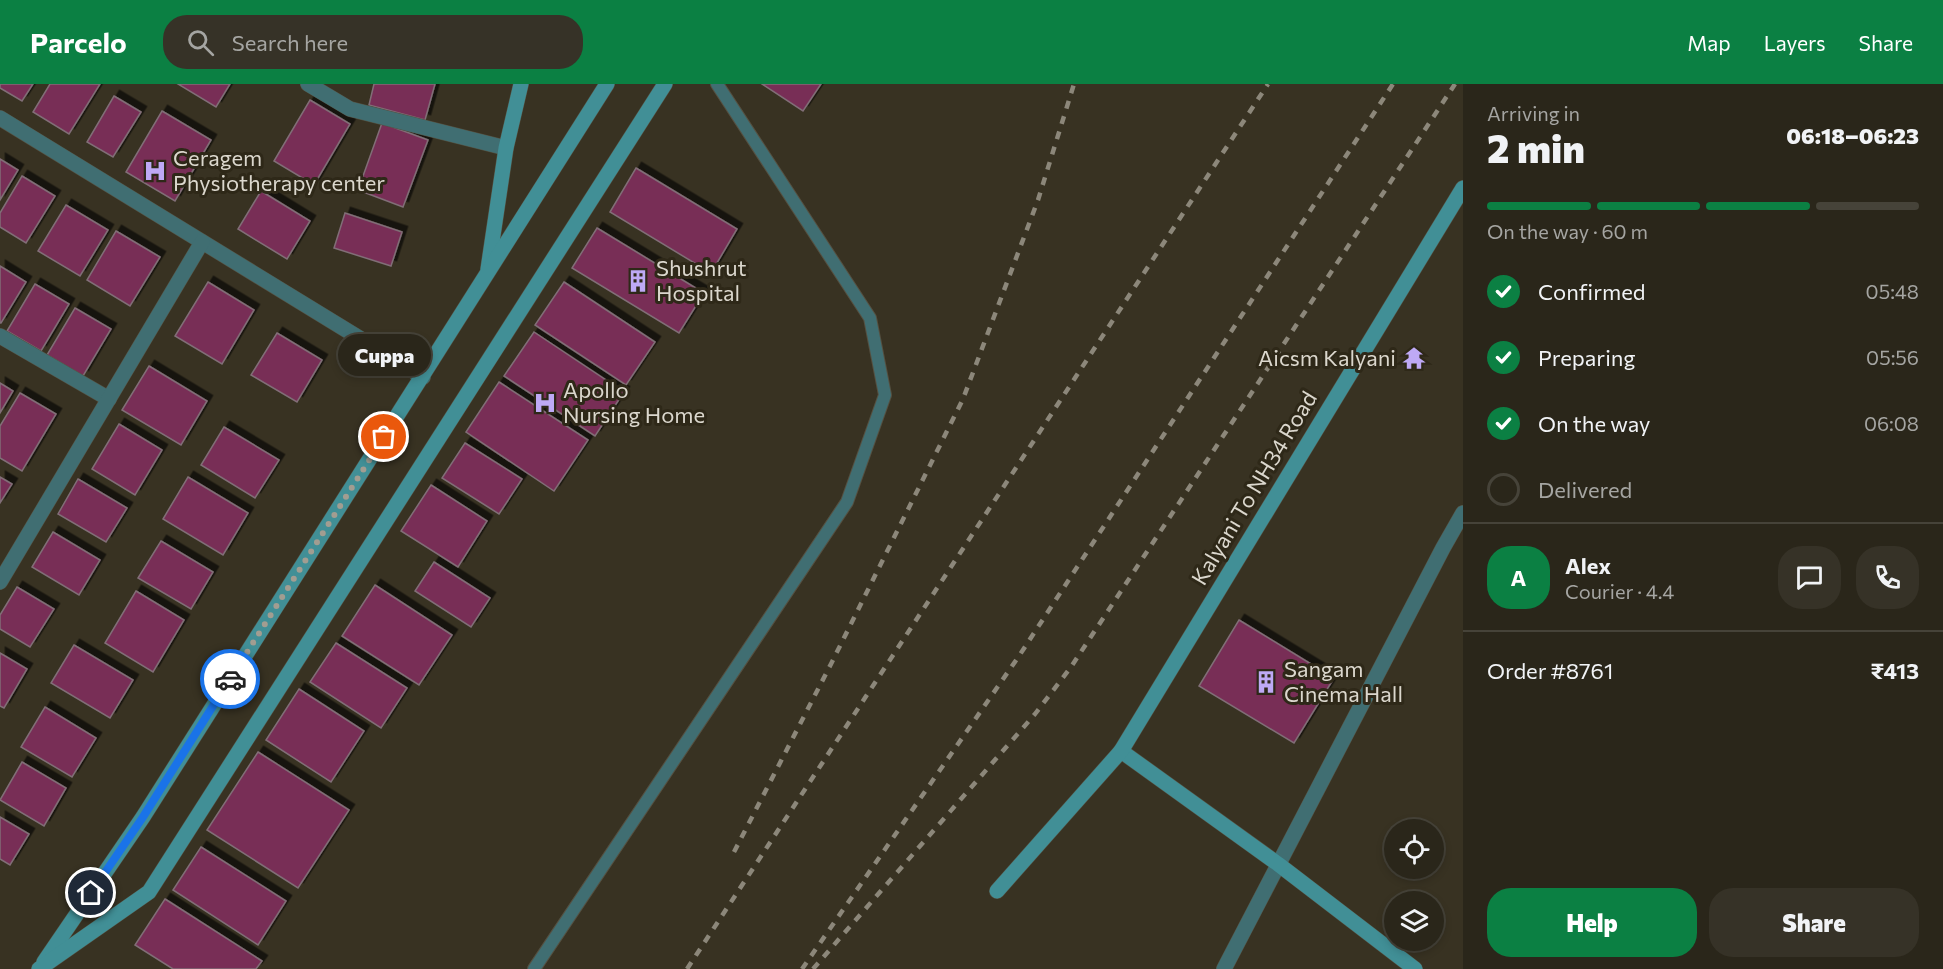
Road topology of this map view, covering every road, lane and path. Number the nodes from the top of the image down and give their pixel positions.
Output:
1 (308, 84) edge
2 (521, 84) edge
3 (607, 84) edge
4 (665, 84) edge
5 (717, 84) edge
6 (0, 118) edge
7 (506, 148) junction
8 (1463, 188) edge
9 (202, 242) junction
10 (487, 275) junction
11 (0, 336) edge
12 (423, 377) junction
13 (108, 399) junction
14 (1463, 513) edge
15 (5, 561) edge
16 (0, 582) edge
17 (1121, 751) junction
18 (1278, 864) junction
19 (998, 891) dead end
20 (39, 969) edge
21 (534, 969) edge
22 (1224, 969) edge
23 (1415, 969) edge

1 - 7 street
2 - 7 street
3 - 10 street
4 - 20 street
5 - 21 lane
6 - 9 street
7 - 10 street
8 - 17 street, Kalyani To NH34 Road
9 - 12 street
9 - 13 street
10 - 12 street
11 - 13 street
12 - 20 street
13 - 15 street
14 - 18 street
15 - 16 street
17 - 18 street
17 - 19 street, Kalyani To NH34 Road
18 - 22 street
18 - 23 street

